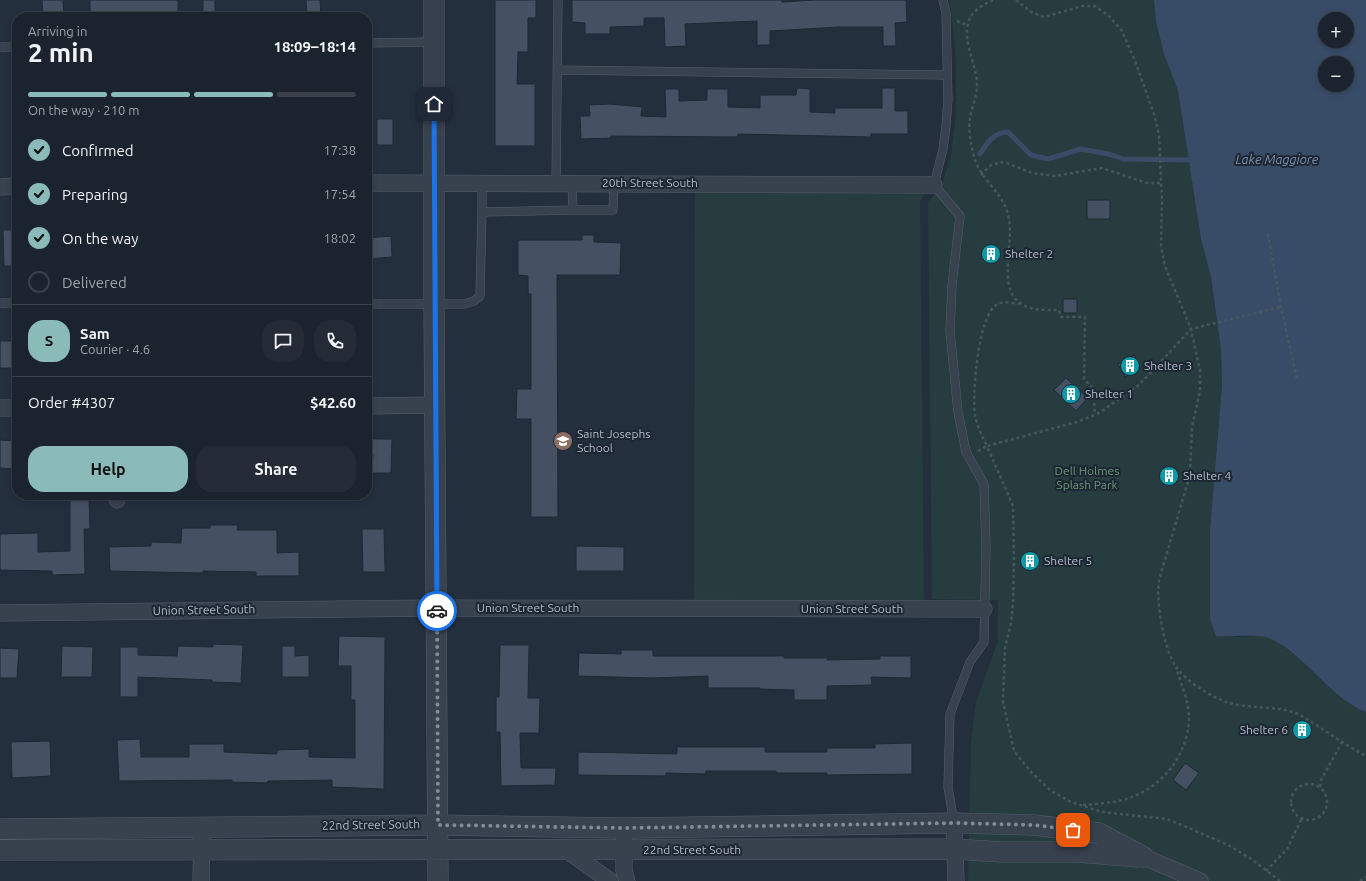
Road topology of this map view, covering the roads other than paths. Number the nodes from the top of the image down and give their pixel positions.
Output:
1 (434, 0) edge
2 (558, 0) edge
3 (943, 0) edge
4 (434, 42) junction
5 (372, 43) edge
6 (0, 47) edge
7 (12, 47) edge
8 (557, 70) junction
9 (946, 75) junction
10 (372, 182) edge
11 (434, 182) junction
12 (482, 182) junction
13 (556, 183) junction
14 (572, 183) junction
15 (614, 183) junction
16 (934, 185) junction
17 (12, 186) edge
18 (0, 187) edge
19 (573, 210) junction
20 (482, 212) junction
21 (0, 303) edge
22 (12, 303) edge
23 (372, 304) edge
24 (434, 304) junction
25 (435, 405) junction
26 (372, 406) edge
27 (0, 408) edge
28 (12, 408) edge
29 (436, 608) junction
30 (984, 609) junction
31 (0, 612) edge
32 (954, 823) junction
33 (438, 825) junction
34 (202, 827) junction
35 (624, 828) junction
36 (0, 829) edge
37 (955, 849) junction
38 (0, 850) edge
39 (201, 850) junction
40 (438, 850) junction
41 (624, 850) junction
42 (568, 851) junction
43 (1144, 857) junction
44 (201, 881) edge
45 (438, 881) edge
46 (610, 881) edge
47 (628, 881) edge
48 (956, 881) edge
49 (1200, 881) edge

1 - 4 street
2 - 8 lane
3 - 9 lane
4 - 5 lane
4 - 11 street
6 - 7 lane
8 - 9 lane
8 - 13 lane
9 - 16 lane
10 - 11 street, 20th Street South
11 - 12 street, 20th Street South
11 - 24 street
12 - 13 street, 20th Street South
12 - 20 lane
13 - 14 street, 20th Street South
14 - 15 street, 20th Street South
14 - 19 lane
15 - 16 street, 20th Street South
15 - 19 lane
16 - 30 lane
17 - 18 street
19 - 20 lane
20 - 24 lane
21 - 22 lane
23 - 24 lane
24 - 25 street
25 - 26 street
25 - 29 street
27 - 28 street
29 - 30 street, Union Street South
29 - 31 street, Union Street South
29 - 33 street
30 - 32 lane
32 - 35 street, 22nd Street South
32 - 37 street
32 - 43 street, 22nd Street South
33 - 34 street, 22nd Street South
33 - 35 street, 22nd Street South
33 - 40 street
34 - 36 street, 22nd Street South
34 - 39 street
35 - 41 street
37 - 41 street, 22nd Street South
37 - 43 street, 22nd Street South
37 - 48 street
38 - 39 street, 22nd Street South
39 - 40 street, 22nd Street South
39 - 44 street
40 - 42 street, 22nd Street South
40 - 45 street
41 - 42 street, 22nd Street South
41 - 47 street
42 - 46 street
43 - 49 street, 22nd Street South

